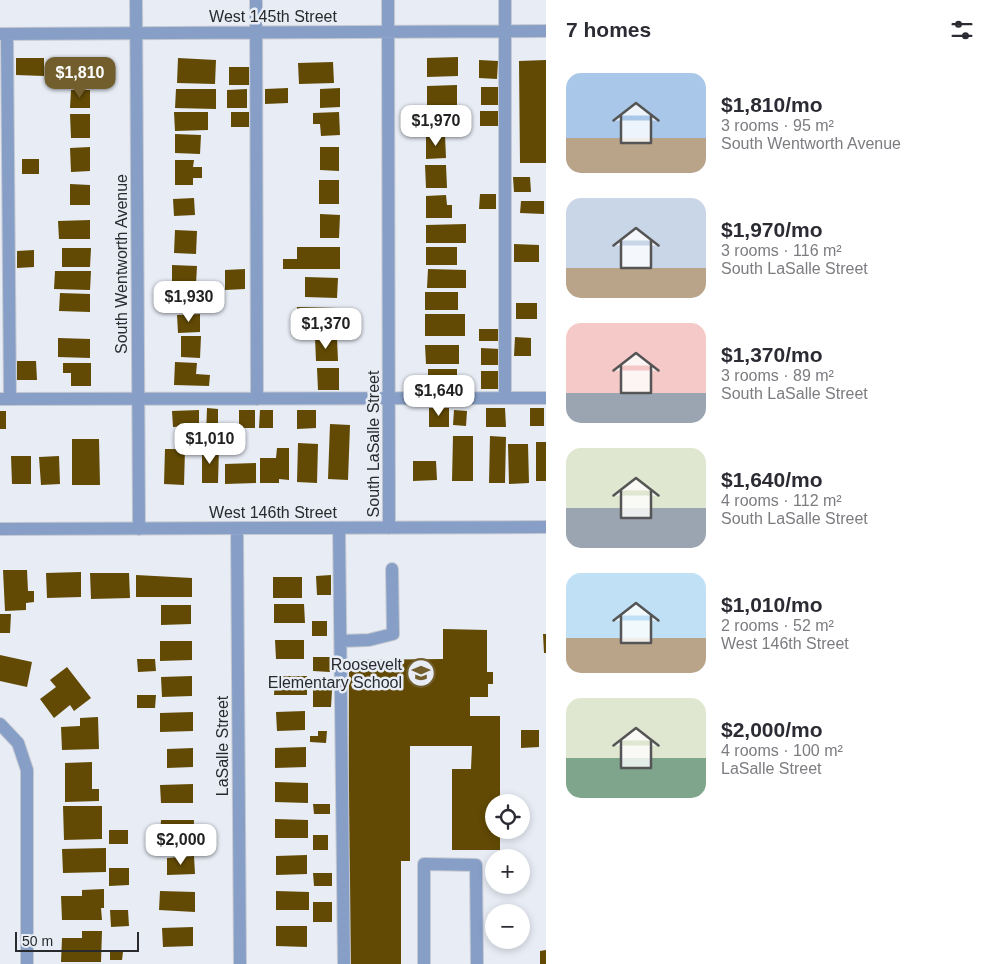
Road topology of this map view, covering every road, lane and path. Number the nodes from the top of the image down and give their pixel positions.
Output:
1 (136, 0) edge
2 (256, 0) edge
3 (388, 0) edge
4 (505, 0) edge
5 (505, 31) junction
6 (546, 31) edge
7 (256, 32) junction
8 (388, 32) junction
9 (136, 33) junction
10 (3, 34) edge
11 (5, 398) edge
12 (138, 398) junction
13 (257, 398) junction
14 (389, 398) junction
15 (504, 398) junction
16 (546, 398) edge
17 (546, 527) edge
18 (237, 528) junction
19 (340, 528) junction
20 (389, 528) junction
21 (138, 529) junction
22 (0, 530) edge
23 (392, 569) dead end
24 (341, 641) junction
25 (0, 724) edge
26 (27, 964) edge
27 (240, 964) edge
28 (344, 964) edge
29 (424, 964) edge
30 (477, 964) edge

1 - 9 street, South Wentworth Avenue
2 - 7 street
3 - 8 street, South LaSalle Street
4 - 5 street
5 - 6 street, West 145th Street
5 - 8 street, West 145th Street
5 - 15 street
7 - 8 street, West 145th Street
7 - 9 street, West 145th Street
7 - 13 street
8 - 14 street, South LaSalle Street
9 - 10 street, West 145th Street
9 - 12 street, South Wentworth Avenue
10 - 11 street
11 - 12 street
12 - 13 street
12 - 21 street, South Wentworth Avenue
13 - 14 street
14 - 15 street
14 - 20 street, South LaSalle Street
15 - 16 street
17 - 20 street, West 146th Street
18 - 19 street, West 146th Street
18 - 21 street, West 146th Street
18 - 27 street, LaSalle Street
19 - 20 street, West 146th Street
19 - 24 street
21 - 22 street, West 146th Street
23 - 24 street
24 - 28 street
25 - 26 street
29 - 30 street

